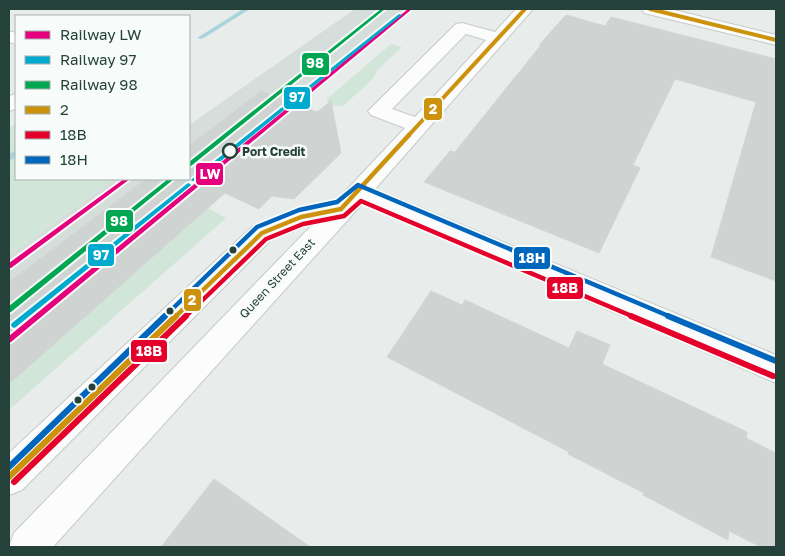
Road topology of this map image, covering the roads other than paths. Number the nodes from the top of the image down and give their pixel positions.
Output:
1 (525, 9) edge
2 (650, 9) edge
3 (498, 38) junction
4 (776, 40) edge
5 (419, 126) junction
6 (350, 200) junction
7 (776, 369) edge
8 (9, 477) edge
9 (28, 547) edge

1 - 3 street, Queen Street East
2 - 4 street
3 - 5 street, Queen Street East
3 - 5 street
5 - 6 street, Queen Street East
6 - 7 street
6 - 8 street
6 - 9 street, Queen Street East

